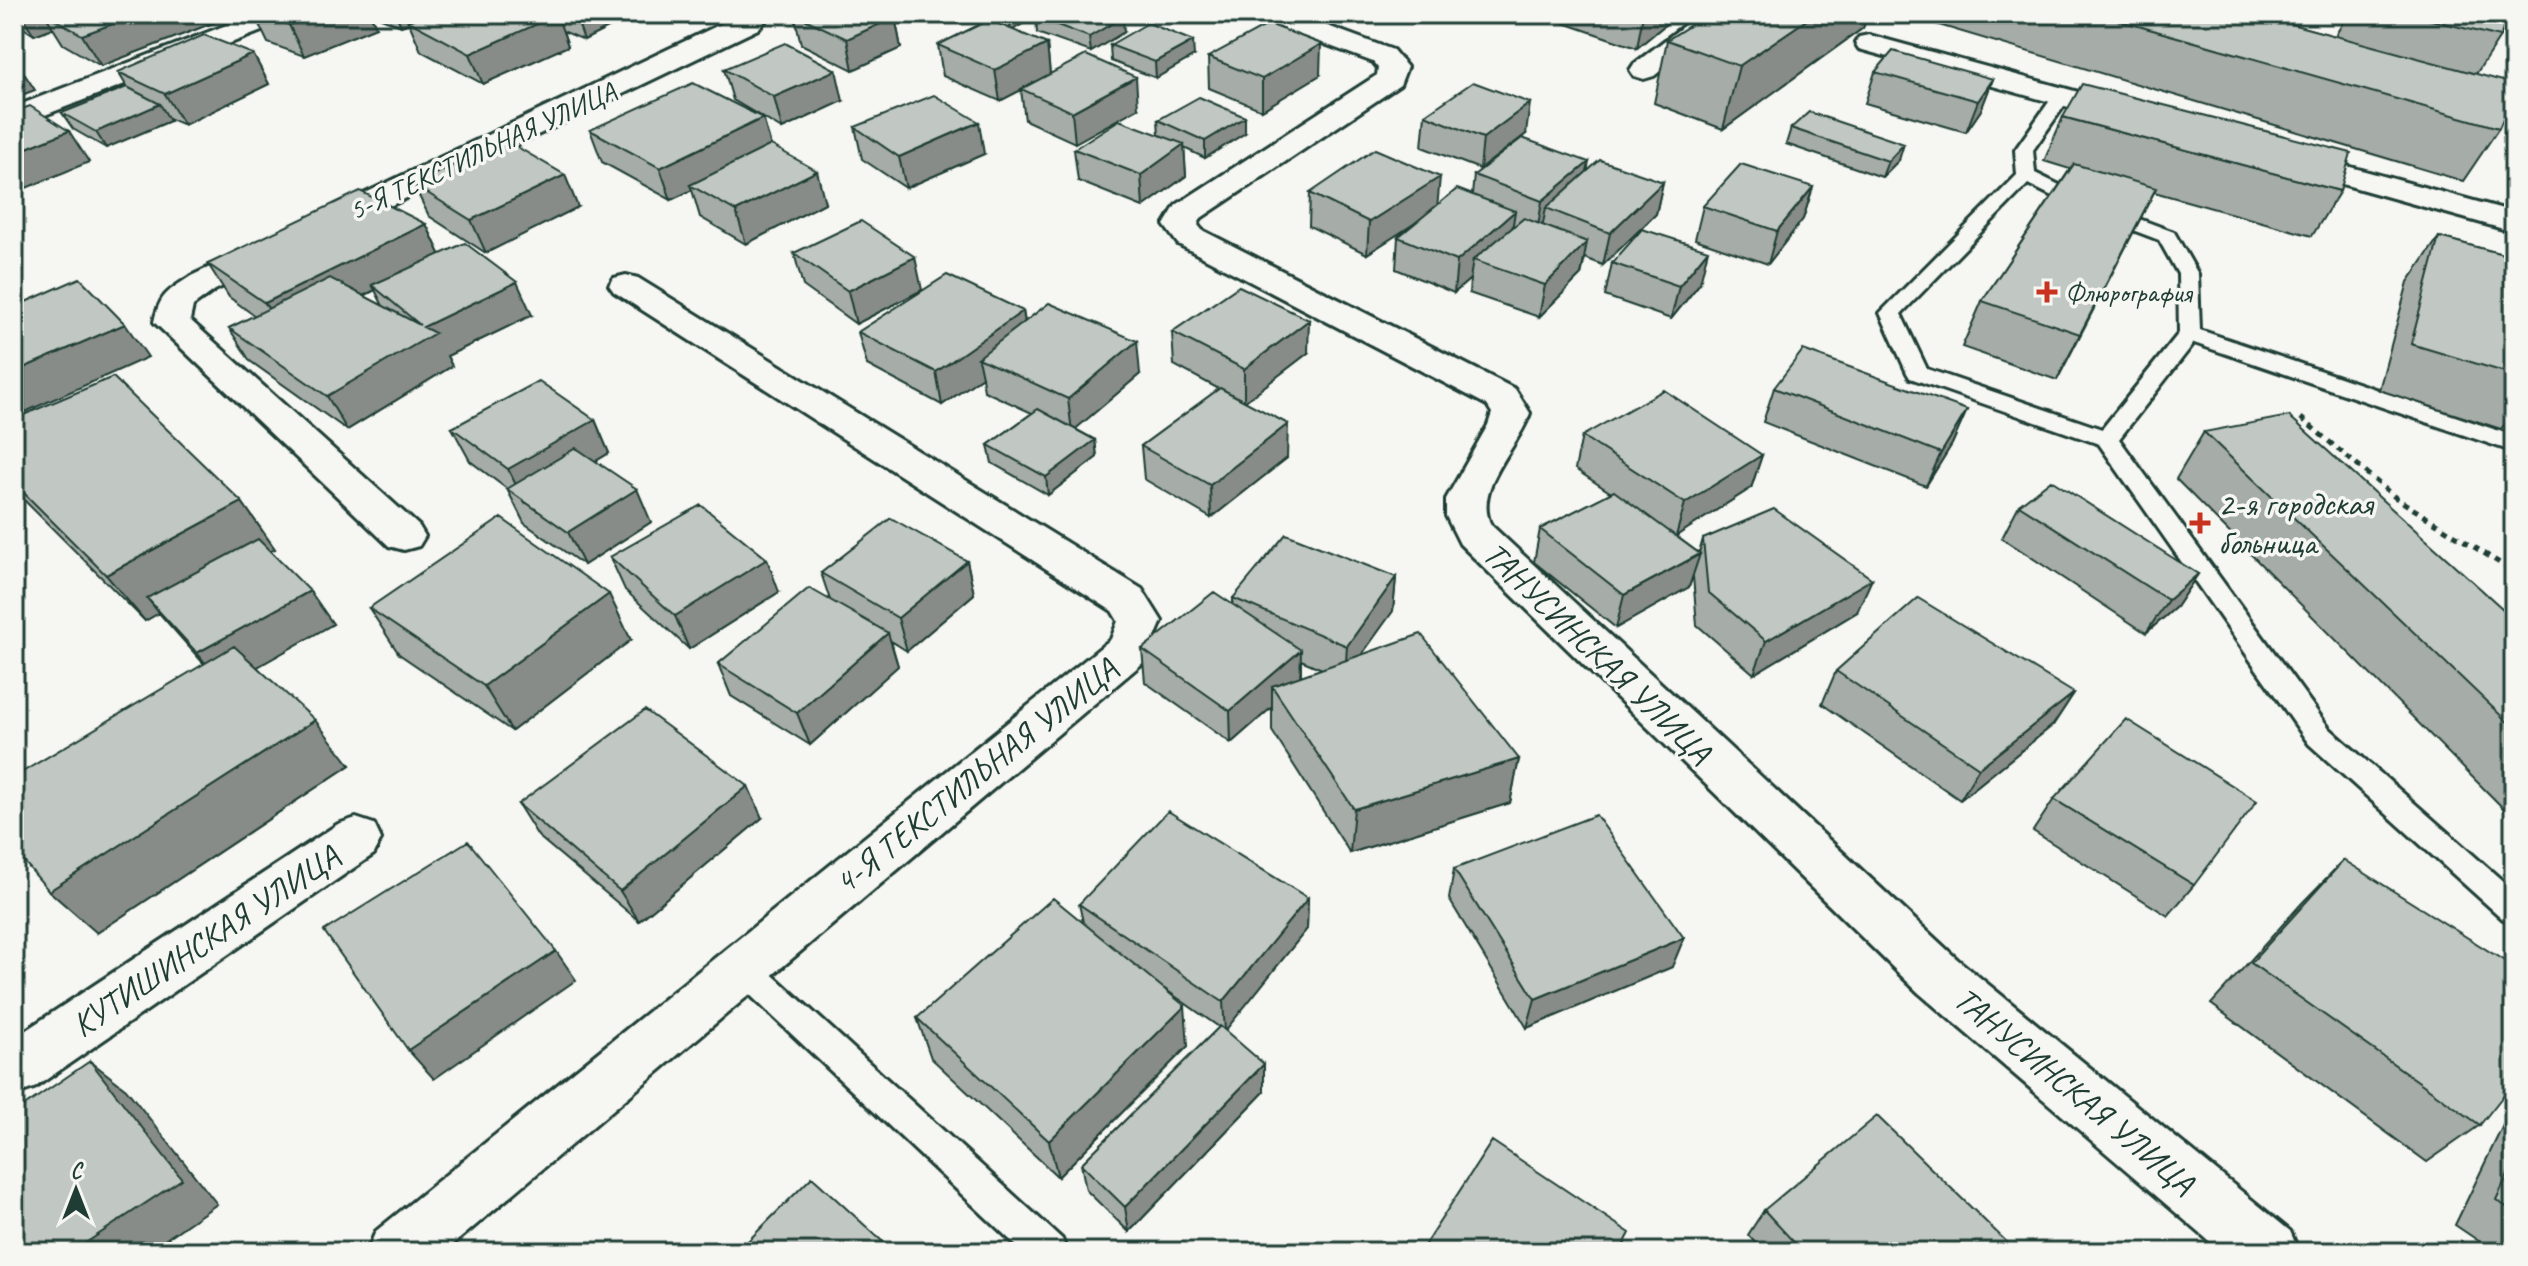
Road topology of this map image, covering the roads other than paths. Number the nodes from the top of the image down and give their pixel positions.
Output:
1 (280, 14) edge
2 (758, 14) edge
3 (1716, 14) edge
4 (1278, 15) edge
5 (1869, 43) dead end
6 (1644, 70) dead end
7 (2453, 94) edge
8 (2062, 96) junction
9 (2514, 111) edge
10 (14, 118) edge
11 (2153, 122) edge
12 (2258, 151) edge
13 (2026, 176) junction
14 (2514, 222) edge
15 (626, 285) dead end
16 (2190, 334) junction
17 (2107, 439) junction
18 (2514, 444) edge
19 (404, 536) dead end
20 (356, 839) dead end
21 (2514, 910) edge
22 (741, 966) junction
23 (14, 1069) edge
24 (397, 1252) edge
25 (1049, 1252) edge
26 (2269, 1252) edge

1 - 10 street
2 - 19 street, 5-Я ТЕКСТИЛЬНАЯ УЛИЦА
3 - 6 street
4 - 26 street, ТАНУСИНСКАЯ УЛИЦА
5 - 8 street
7 - 9 lane
8 - 11 street
8 - 13 lane
12 - 14 street
13 - 16 lane
13 - 17 lane
15 - 22 street, 4-Я ТЕКСТИЛЬНАЯ УЛИЦА
16 - 17 lane
16 - 18 lane
17 - 21 lane
20 - 23 street, КУТИШИНСКАЯ УЛИЦА
22 - 24 street, 4-Я ТЕКСТИЛЬНАЯ УЛИЦА
22 - 25 lane

